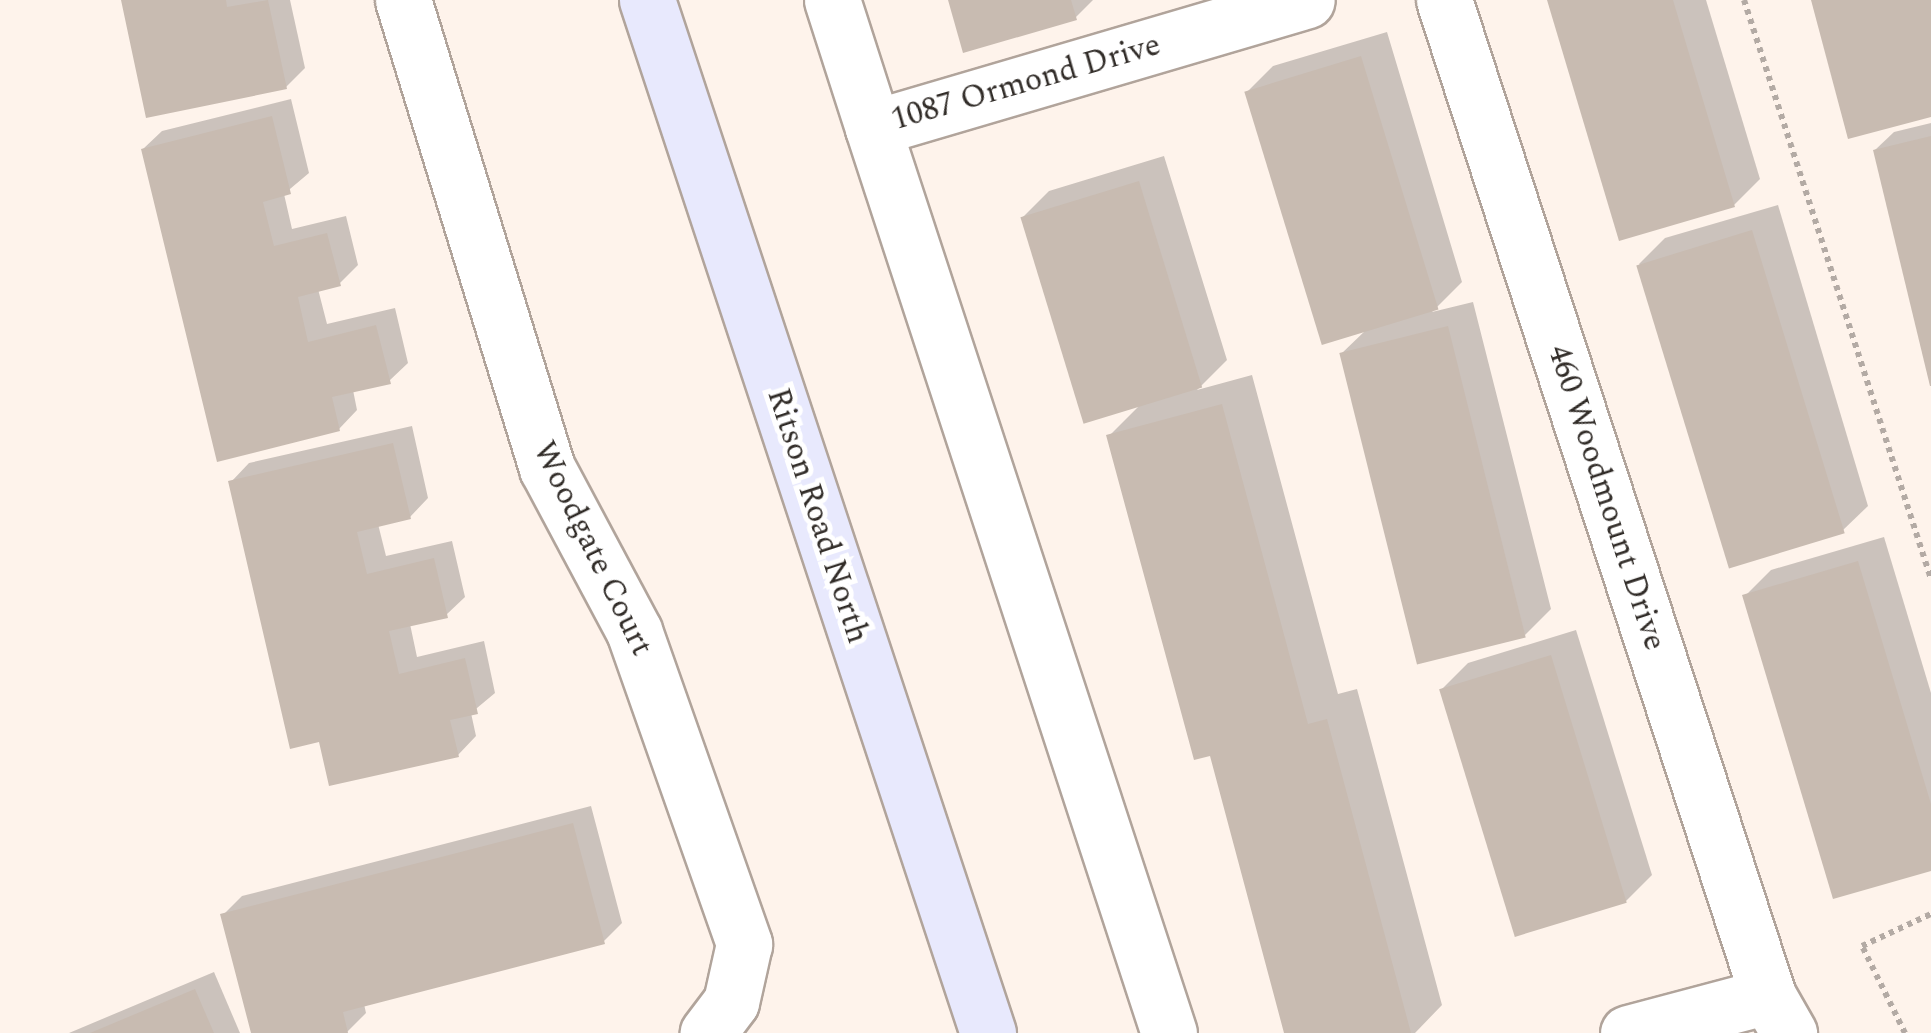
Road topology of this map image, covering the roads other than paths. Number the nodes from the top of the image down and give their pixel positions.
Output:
1 (403, 0) edge
2 (647, 0) edge
3 (832, 0) edge
4 (1308, 0) edge
5 (1444, 0) edge
6 (873, 128) junction
7 (1779, 1014) edge
8 (708, 1033) edge
9 (988, 1033) edge
10 (1169, 1033) edge
11 (1628, 1033) edge

1 - 8 street, Woodgate Court
2 - 9 main road, Ritson Road North
3 - 6 street, 1087 Ormond Drive
4 - 6 street, 1087 Ormond Drive
5 - 7 street, 460 Woodmount Drive
6 - 10 street
7 - 11 street, 460 Woodmount Drive

